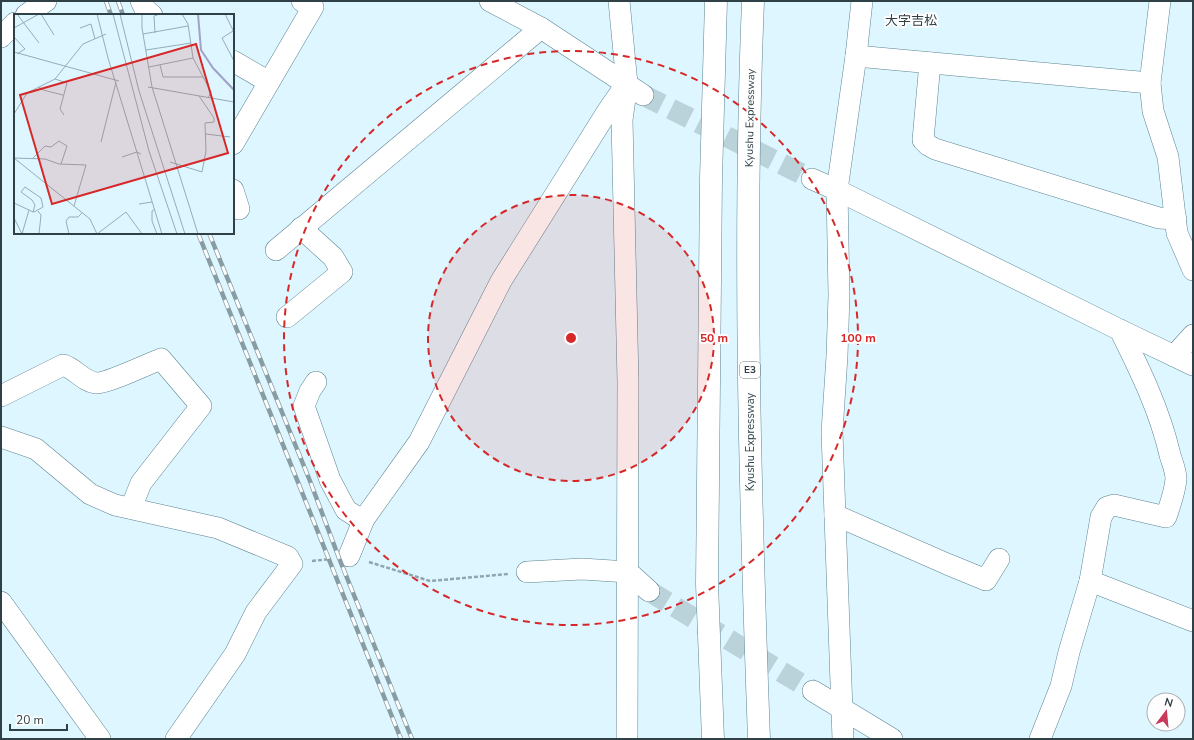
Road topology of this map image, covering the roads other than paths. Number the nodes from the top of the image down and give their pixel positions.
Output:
1 (46, 1) edge
2 (141, 1) edge
3 (302, 1) edge
4 (490, 1) edge
5 (618, 1) edge
6 (716, 1) edge
7 (753, 1) edge
8 (862, 1) edge
9 (1160, 1) edge
10 (27, 14) edge
11 (151, 14) edge
12 (14, 24) edge
13 (541, 28) junction
14 (1, 37) edge
15 (856, 56) junction
16 (234, 62) edge
17 (930, 63) junction
18 (269, 82) junction
19 (1150, 84) junction
20 (635, 89) junction
21 (234, 142) edge
22 (812, 179) tunnel mouth
23 (837, 190) junction
24 (1176, 219) junction
25 (301, 228) junction
26 (276, 250) dead end
27 (1193, 270) edge
28 (286, 317) dead end
29 (1120, 330) junction
30 (1193, 335) edge
31 (1174, 356) junction
32 (1193, 365) edge
33 (316, 382) dead end
34 (1, 396) edge
35 (1, 437) edge
36 (130, 508) junction
37 (835, 515) junction
38 (364, 519) junction
39 (349, 556) road end
40 (999, 559) dead end
41 (527, 572) road end
42 (628, 572) junction
43 (1090, 581) junction
44 (649, 591) tunnel mouth
45 (1, 602) edge
46 (1193, 621) edge
47 (813, 691) tunnel mouth
48 (842, 708) junction
49 (100, 739) edge
50 (176, 739) edge
51 (627, 739) edge
52 (713, 739) edge
53 (759, 739) edge
54 (843, 739) edge
55 (892, 739) edge
56 (1040, 739) edge

1 - 10 street
2 - 11 street
3 - 18 street
4 - 13 street
5 - 20 street
6 - 52 highway
7 - 53 highway, Kyushu Expressway / E3
8 - 15 street
9 - 19 street
12 - 14 street
13 - 20 street
13 - 25 street
15 - 17 street
15 - 23 street
16 - 18 street
17 - 19 street
17 - 24 street
18 - 21 street
19 - 24 street
20 - 38 street
20 - 42 street
22 - 23 street
23 - 29 street
23 - 37 street
24 - 27 street
25 - 26 street
25 - 28 street
29 - 31 street
29 - 43 street
30 - 31 street
31 - 32 street
33 - 38 street
34 - 36 street
35 - 36 street
36 - 50 street
37 - 40 street
37 - 48 street
38 - 39 street
41 - 42 street
42 - 44 street
42 - 51 street
43 - 46 street
43 - 56 street
45 - 49 street
47 - 48 street
48 - 54 street
48 - 55 street

